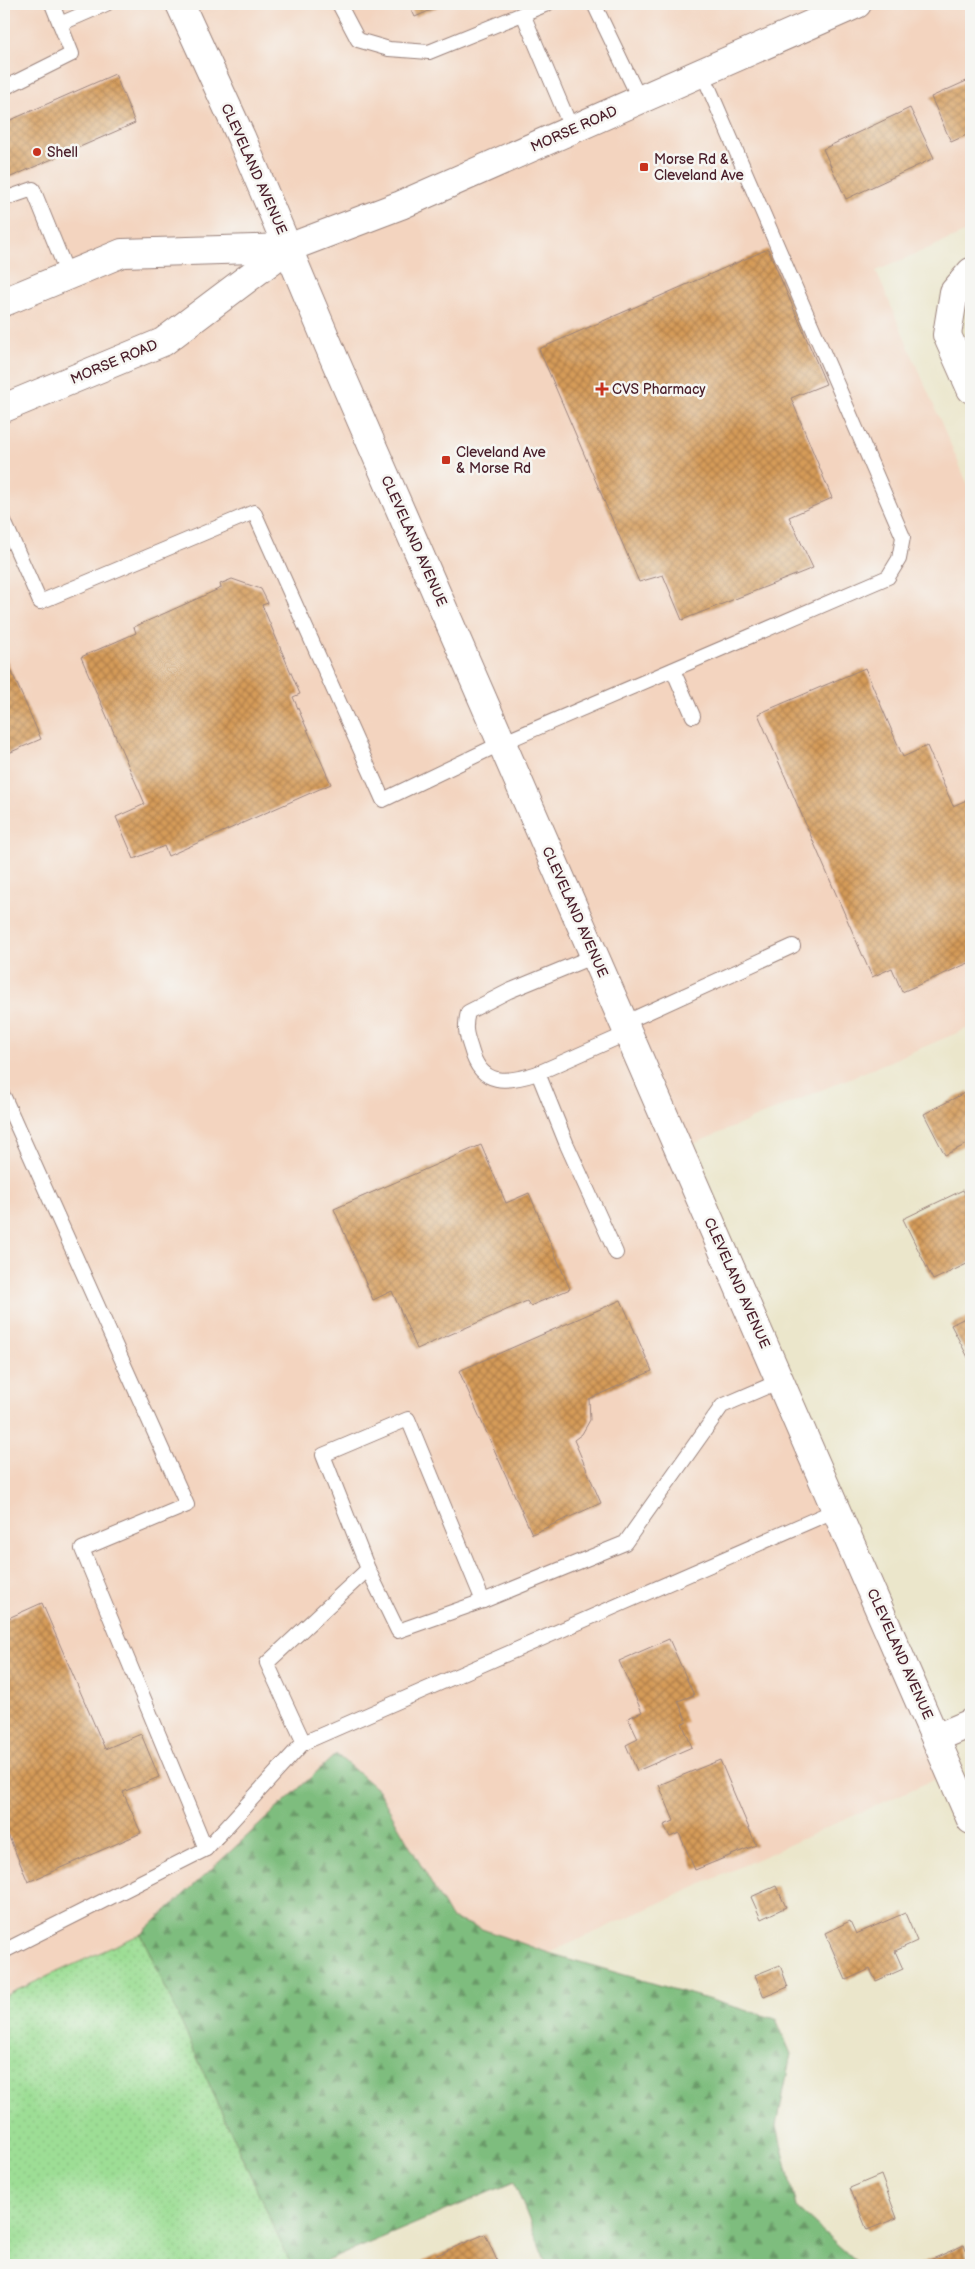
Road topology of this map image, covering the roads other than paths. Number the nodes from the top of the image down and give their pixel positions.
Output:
1 (52, 4) edge
2 (106, 4) edge
3 (180, 4) edge
4 (339, 4) edge
5 (547, 4) edge
6 (594, 4) edge
7 (858, 4) edge
8 (523, 14) junction
9 (60, 24) junction
10 (702, 72) junction
11 (4, 88) edge
12 (640, 100) junction
13 (572, 130) junction
14 (4, 199) edge
15 (288, 248) junction
16 (971, 272) edge
17 (68, 275) junction
18 (4, 302) edge
19 (971, 390) edge
20 (4, 408) edge
21 (4, 521) edge
22 (673, 670) junction
23 (693, 716) dead end
24 (502, 743) junction
25 (793, 946) dead end
26 (594, 956) junction
27 (626, 1028) junction
28 (538, 1073) junction
29 (4, 1097) edge
30 (616, 1253) dead end
31 (780, 1381) junction
32 (836, 1510) junction
33 (368, 1569) junction
34 (483, 1601) junction
35 (971, 1723) edge
36 (936, 1738) junction
37 (304, 1743) junction
38 (971, 1820) edge
39 (206, 1849) junction
40 (4, 1951) edge

1 - 9 lane
2 - 9 lane
3 - 15 main road, CLEVELAND AVENUE
4 - 8 lane
5 - 8 lane
6 - 12 lane
7 - 10 main road, MORSE ROAD
8 - 13 lane
9 - 11 lane
10 - 12 main road, MORSE ROAD
10 - 22 lane
12 - 13 main road, MORSE ROAD
13 - 15 main road, MORSE ROAD
14 - 17 lane
15 - 17 main road, MORSE ROAD
15 - 20 main road, MORSE ROAD
15 - 24 main road, CLEVELAND AVENUE
16 - 19 main road
17 - 18 main road, MORSE ROAD
21 - 24 lane
22 - 23 lane
22 - 24 lane
24 - 26 main road, CLEVELAND AVENUE
25 - 27 lane
26 - 27 main road, CLEVELAND AVENUE
26 - 28 lane
27 - 28 lane
27 - 31 main road, CLEVELAND AVENUE
28 - 30 lane
29 - 39 lane
31 - 32 main road, CLEVELAND AVENUE
31 - 34 lane
32 - 36 main road, CLEVELAND AVENUE
32 - 37 lane
33 - 34 lane
33 - 34 lane
33 - 37 lane
35 - 36 main road
36 - 38 main road, CLEVELAND AVENUE
37 - 39 lane
39 - 40 lane

